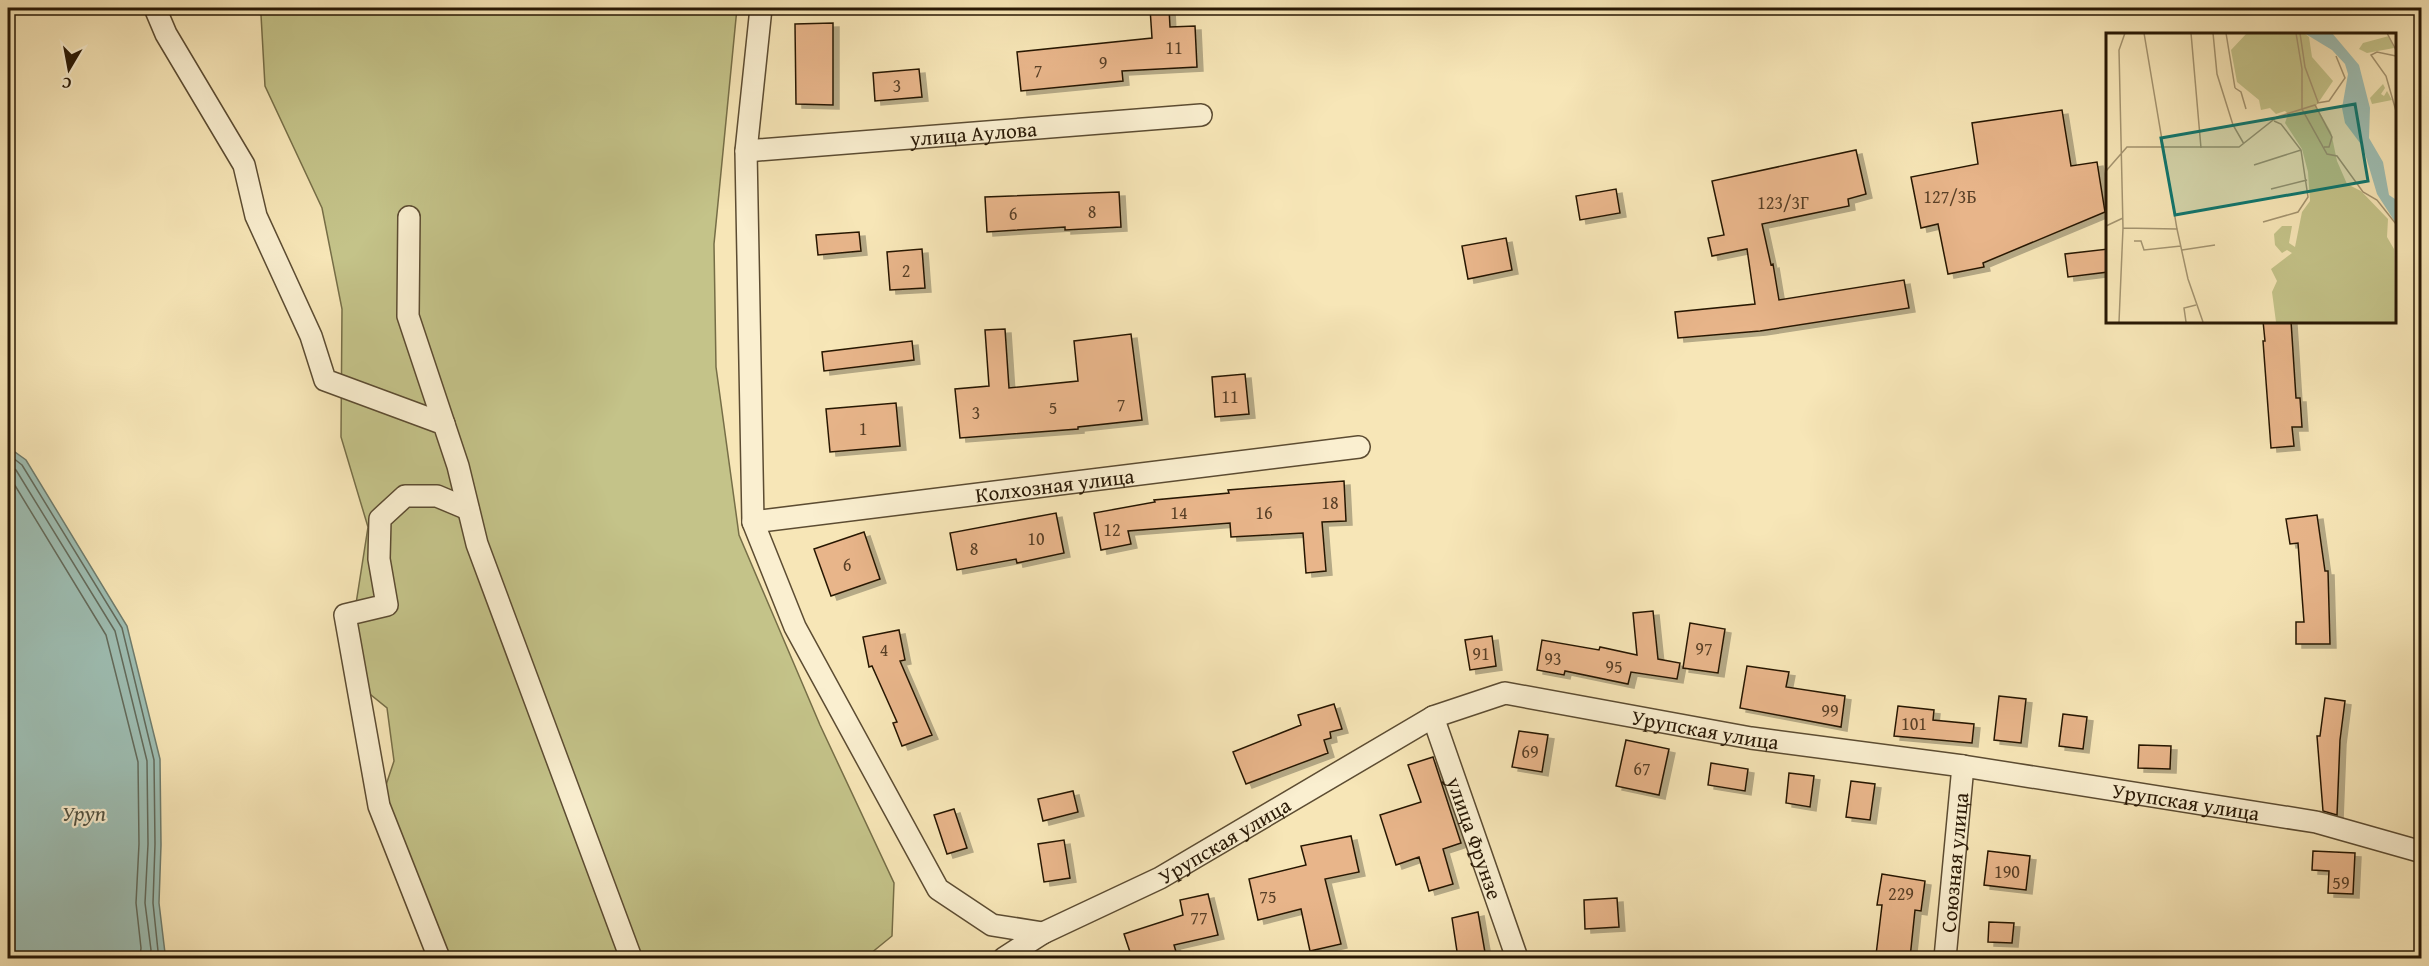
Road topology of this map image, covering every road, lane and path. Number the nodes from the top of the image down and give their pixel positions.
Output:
1 (155, 8) edge
2 (760, 8) edge
3 (1201, 115) dead end
4 (746, 151) junction
5 (409, 217) dead end
6 (444, 424) junction
7 (1359, 447) dead end
8 (468, 509) junction
9 (753, 522) junction
10 (1433, 717) junction
11 (1962, 766) junction
12 (2421, 852) edge
13 (1042, 933) junction
14 (439, 958) edge
15 (631, 958) edge
16 (1004, 958) edge
17 (1517, 958) edge
18 (1945, 958) edge

1 - 6 street
2 - 4 street
3 - 4 street, улица Аулова
4 - 9 street
5 - 6 street
6 - 8 street
7 - 9 street, Колхозная улица
8 - 14 street
8 - 15 street
9 - 13 street
10 - 11 street, Урупская улица
10 - 13 street, Урупская улица
10 - 17 street, улица Фрунзе
11 - 12 street, Урупская улица
11 - 18 street, Союзная улица
13 - 16 street, Урупская улица

